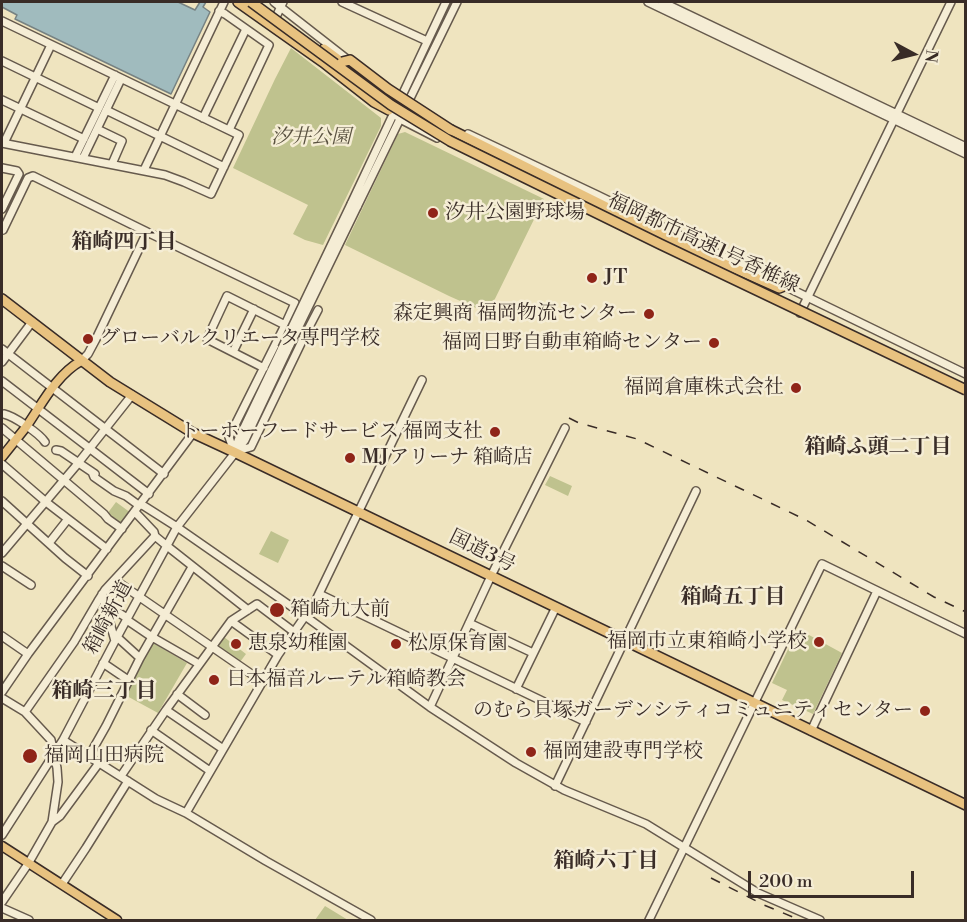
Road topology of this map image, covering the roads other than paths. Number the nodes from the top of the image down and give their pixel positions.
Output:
1 (223, 2) edge
2 (238, 2) edge
3 (252, 2) edge
4 (260, 2) edge
5 (274, 2) edge
6 (342, 2) edge
7 (446, 2) edge
8 (457, 2) edge
9 (648, 2) edge
10 (662, 2) edge
11 (951, 2) edge
12 (282, 4) edge
13 (219, 11) junction
14 (276, 17) junction
15 (2, 21) edge
16 (246, 28) junction
17 (427, 41) junction
18 (51, 45) junction
19 (2, 61) edge
20 (342, 62) junction
21 (35, 77) junction
22 (118, 77) junction
23 (2, 100) edge
24 (403, 102) junction
25 (175, 105) junction
26 (20, 109) junction
27 (102, 109) junction
28 (394, 114) junction
29 (895, 117) junction
30 (203, 118) junction
31 (97, 129) junction
32 (229, 130) junction
33 (160, 137) junction
34 (84, 139) junction
35 (3, 143) edge
36 (966, 147) edge
37 (966, 154) edge
38 (75, 156) junction
39 (83, 158) junction
40 (112, 164) junction
41 (224, 167) junction
42 (2, 168) edge
43 (144, 170) junction
44 (4, 197) edge
45 (2, 209) edge
46 (2, 229) edge
47 (147, 232) junction
48 (784, 286) junction
49 (808, 297) junction
50 (2, 298) edge
51 (254, 309) junction
52 (318, 310) dead end
53 (800, 313) junction
54 (32, 322) junction
55 (285, 325) junction
56 (305, 335) junction
57 (2, 349) edge
58 (233, 352) junction
59 (8, 354) junction
60 (81, 361) junction
61 (2, 362) edge
62 (264, 368) junction
63 (966, 374) edge
64 (422, 380) dead end
65 (2, 381) edge
66 (52, 389) junction
67 (966, 389) edge
68 (132, 395) junction
69 (37, 408) junction
70 (3, 413) edge
71 (26, 426) junction
72 (2, 428) edge
73 (565, 428) dead end
74 (106, 429) junction
75 (193, 433) junction
76 (16, 439) junction
77 (90, 449) junction
78 (234, 452) junction
79 (2, 457) edge
80 (79, 463) junction
81 (2, 464) edge
82 (164, 474) junction
83 (64, 481) junction
84 (696, 491) dead end
85 (149, 494) junction
86 (2, 501) edge
87 (46, 502) junction
88 (140, 504) junction
89 (135, 512) junction
90 (357, 512) junction
91 (68, 519) junction
92 (27, 523) junction
93 (177, 527) junction
94 (122, 529) junction
95 (155, 536) junction
96 (49, 543) junction
97 (166, 546) junction
98 (107, 549) junction
99 (2, 553) edge
100 (2, 566) edge
101 (192, 567) junction
102 (88, 576) junction
103 (491, 576) junction
104 (115, 580) junction
105 (31, 585) dead end
106 (877, 591) junction
107 (102, 594) junction
108 (319, 594) junction
109 (140, 596) junction
110 (105, 604) junction
111 (556, 607) junction
112 (248, 610) junction
113 (166, 614) junction
114 (305, 616) junction
115 (127, 619) junction
116 (231, 621) junction
117 (469, 623) junction
118 (294, 632) junction
119 (966, 634) edge
120 (2, 636) edge
121 (152, 638) junction
122 (116, 639) junction
123 (624, 640) junction
124 (212, 646) junction
125 (533, 653) junction
126 (28, 654) junction
127 (278, 655) junction
128 (140, 658) junction
129 (453, 659) junction
130 (103, 663) junction
131 (199, 664) junction
132 (128, 680) junction
133 (263, 682) junction
134 (516, 689) junction
135 (2, 692) edge
136 (177, 694) junction
137 (2, 698) edge
138 (754, 703) junction
139 (430, 707) junction
140 (166, 710) junction
141 (26, 712) junction
142 (205, 715) dead end
143 (585, 722) junction
144 (151, 730) junction
145 (811, 731) junction
146 (63, 740) junction
147 (223, 749) junction
148 (54, 756) junction
149 (89, 756) junction
150 (99, 763) junction
151 (210, 771) junction
152 (120, 776) junction
153 (128, 782) junction
154 (555, 786) junction
155 (966, 805) edge
156 (186, 813) junction
157 (52, 822) junction
158 (2, 835) edge
159 (2, 846) edge
160 (684, 848) junction
161 (28, 864) junction
162 (62, 884) junction
163 (2, 902) edge
164 (2, 908) edge
165 (29, 921) edge
166 (117, 921) edge
167 (371, 921) edge
168 (649, 921) edge
169 (820, 921) edge

1 - 13 street
2 - 28 highway
3 - 14 street
3 - 67 highway, 福岡都市高速1号香椎線, bridge
4 - 20 highway, 福岡都市高速1号香椎線
5 - 12 street
6 - 17 street
7 - 17 street
8 - 24 street
9 - 29 street
10 - 29 street
11 - 29 street
12 - 14 street
12 - 24 street
13 - 16 street
13 - 25 street
14 - 28 street
15 - 18 street
16 - 30 street
16 - 32 street
17 - 24 street
18 - 21 street
18 - 22 street
19 - 21 street
20 - 48 highway, bridge
20 - 67 highway, 福岡都市高速1号香椎線, bridge
21 - 26 street
21 - 27 street
22 - 25 street
22 - 27 street
23 - 26 street
24 - 28 street
24 - 48 street
25 - 30 street
25 - 33 street
26 - 34 street
26 - 35 street
27 - 31 street
27 - 33 street
27 - 34 street
28 - 53 street
28 - 78 street, bridge
29 - 36 street
29 - 37 street
29 - 49 street
30 - 32 street
31 - 39 street
31 - 40 street
32 - 41 street
33 - 41 street
33 - 43 street
34 - 38 street
35 - 38 street
38 - 39 street
39 - 40 street
40 - 43 street
41 - 43 street
42 - 44 street
44 - 45 street
46 - 47 street
47 - 55 street
47 - 60 street
48 - 49 street
49 - 53 street
49 - 63 street
50 - 54 highway, 国道3号
51 - 55 street
51 - 58 street
51 - 58 street
52 - 56 street
53 - 67 street
54 - 59 street
54 - 60 highway, 国道3号
55 - 56 street
55 - 62 street
56 - 78 street
57 - 59 street
58 - 62 street
59 - 61 street
59 - 66 street
60 - 66 main road
60 - 68 highway, 国道3号
62 - 78 street
64 - 90 street
65 - 69 street
66 - 69 main road
66 - 74 street
68 - 74 street
68 - 75 highway, 国道3号
69 - 71 main road
69 - 77 street
70 - 71 street
71 - 76 main road
71 - 80 street
72 - 76 street
73 - 103 street
74 - 77 street
74 - 82 street
75 - 78 highway, 国道3号
75 - 82 street
76 - 79 main road
76 - 83 street
77 - 80 street
77 - 85 street
78 - 90 highway, 国道3号
78 - 93 street, 箱崎新道
80 - 83 street
80 - 88 street
81 - 87 street
82 - 85 street
83 - 87 street
83 - 94 street
84 - 123 street
85 - 88 street
86 - 92 street
87 - 91 street
87 - 92 street
88 - 89 street
88 - 93 street
89 - 94 street
89 - 95 street
90 - 103 highway, 国道3号
90 - 108 street
91 - 96 street
91 - 98 street
92 - 96 street
92 - 99 street
93 - 97 street, 箱崎新道
93 - 114 street
94 - 98 street
95 - 97 street
95 - 104 street
96 - 102 street
97 - 101 street
97 - 109 street, 箱崎新道
98 - 102 street
100 - 105 street
101 - 112 street
101 - 113 street
102 - 126 street
103 - 111 highway, 国道3号
103 - 117 street
104 - 107 street
104 - 109 street
106 - 119 street
106 - 138 street
106 - 145 street
107 - 110 street
107 - 141 street
108 - 114 street
108 - 129 street
109 - 113 street
109 - 115 street, 箱崎新道
110 - 115 street
110 - 122 street
111 - 123 highway, 国道3号
111 - 125 street
112 - 116 street
112 - 118 street
113 - 121 street
113 - 124 street
114 - 118 street
114 - 139 street
115 - 121 street
115 - 122 street, 箱崎新道
116 - 124 street
116 - 127 street
117 - 125 street
117 - 129 street
118 - 127 street
120 - 126 street
121 - 128 street
121 - 131 street
122 - 128 street
122 - 130 street, 箱崎新道
123 - 138 highway, 国道3号
123 - 143 street
124 - 131 street
124 - 133 street
125 - 134 street
126 - 135 street
127 - 133 street
128 - 132 street
129 - 134 street
129 - 139 street
130 - 132 street
130 - 146 street, 箱崎新道
131 - 136 street
132 - 149 street
133 - 147 street
134 - 143 street
136 - 140 street
136 - 142 street
137 - 141 street
138 - 145 highway, 国道3号
138 - 160 street
139 - 154 street
140 - 144 street
140 - 147 street
141 - 148 street
143 - 154 street
144 - 151 street
144 - 152 street
145 - 155 highway, 国道3号
146 - 148 street, 箱崎新道
146 - 149 street
147 - 151 street
148 - 157 street
148 - 158 street, 箱崎新道
149 - 150 street
150 - 152 street
150 - 157 street
151 - 156 street
152 - 153 street
153 - 156 street
153 - 162 street
154 - 160 street
156 - 167 street
157 - 161 street
159 - 161 main road
160 - 168 street
160 - 169 street
161 - 162 main road
161 - 163 street
162 - 166 main road
164 - 165 street

